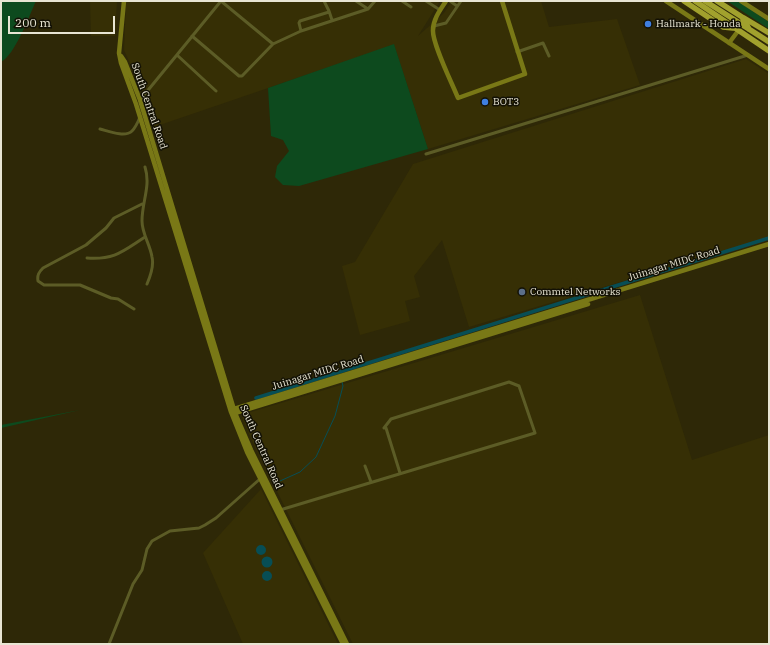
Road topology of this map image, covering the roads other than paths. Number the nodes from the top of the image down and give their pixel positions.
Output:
1 (124, 1) edge
2 (221, 1) edge
3 (324, 1) edge
4 (356, 1) edge
5 (375, 1) edge
6 (402, 1) edge
7 (426, 1) edge
8 (446, 1) edge
9 (450, 1) edge
10 (461, 1) edge
11 (502, 1) edge
12 (666, 1) edge
13 (684, 1) edge
14 (695, 1) edge
15 (705, 1) edge
16 (717, 1) edge
17 (741, 1) edge
18 (457, 6) junction
19 (412, 7) dead end
20 (368, 9) junction
21 (440, 10) junction
22 (330, 12) junction
23 (742, 17) junction
24 (332, 20) junction
25 (769, 20) edge
26 (434, 26) junction
27 (736, 30) junction
28 (750, 30) junction
29 (301, 31) junction
30 (769, 33) edge
31 (192, 36) junction
32 (769, 42) edge
33 (729, 43) junction
34 (273, 44) junction
35 (769, 51) edge
36 (517, 52) junction
37 (177, 55) junction
38 (748, 55) junction
39 (549, 56) dead end
40 (769, 69) edge
41 (216, 91) dead end
42 (138, 102) junction
43 (140, 117) junction
44 (100, 129) dead end
45 (426, 154) dead end
46 (145, 167) dead end
47 (163, 185) junction
48 (142, 204) junction
49 (145, 237) junction
50 (769, 244) edge
51 (87, 258) dead end
52 (147, 284) dead end
53 (588, 304) dead end
54 (134, 309) dead end
55 (545, 315) junction
56 (233, 411) junction
57 (365, 466) dead end
58 (400, 473) junction
59 (262, 478) junction
60 (371, 482) junction
61 (278, 510) junction
62 (109, 644) edge
63 (343, 644) edge
64 (347, 644) edge

1 - 42 street, South Central Road
2 - 31 street
2 - 34 street
3 - 22 street
4 - 20 street
5 - 20 street
6 - 19 street
7 - 21 street
8 - 21 street
9 - 18 street
10 - 18 street
11 - 36 street
12 - 33 street
13 - 27 highway
14 - 27 highway
15 - 28 highway
16 - 23 highway
17 - 25 street
18 - 26 street
20 - 24 street
21 - 26 street
22 - 24 street
22 - 29 street
23 - 28 highway
23 - 30 highway
24 - 29 street
26 - 36 street
27 - 33 street
27 - 35 highway
28 - 32 highway
29 - 34 street
31 - 34 street
31 - 37 street
33 - 38 street
36 - 39 street
37 - 41 street
37 - 42 street
38 - 40 street
38 - 45 street
42 - 43 street, South Central Road
42 - 47 street, South Central Road
43 - 44 street
43 - 47 street, South Central Road
46 - 48 street
47 - 56 street, South Central Road
48 - 49 street
48 - 54 street
49 - 51 street
49 - 52 street
50 - 55 street, Juinagar MIDC Road
53 - 55 street, Juinagar MIDC Road
55 - 56 street, Juinagar MIDC Road
56 - 59 street, South Central Road
57 - 60 street
58 - 58 street
58 - 60 street
59 - 61 street, South Central Road
59 - 62 street
60 - 61 street
61 - 63 street, South Central Road
61 - 64 street, South Central Road

